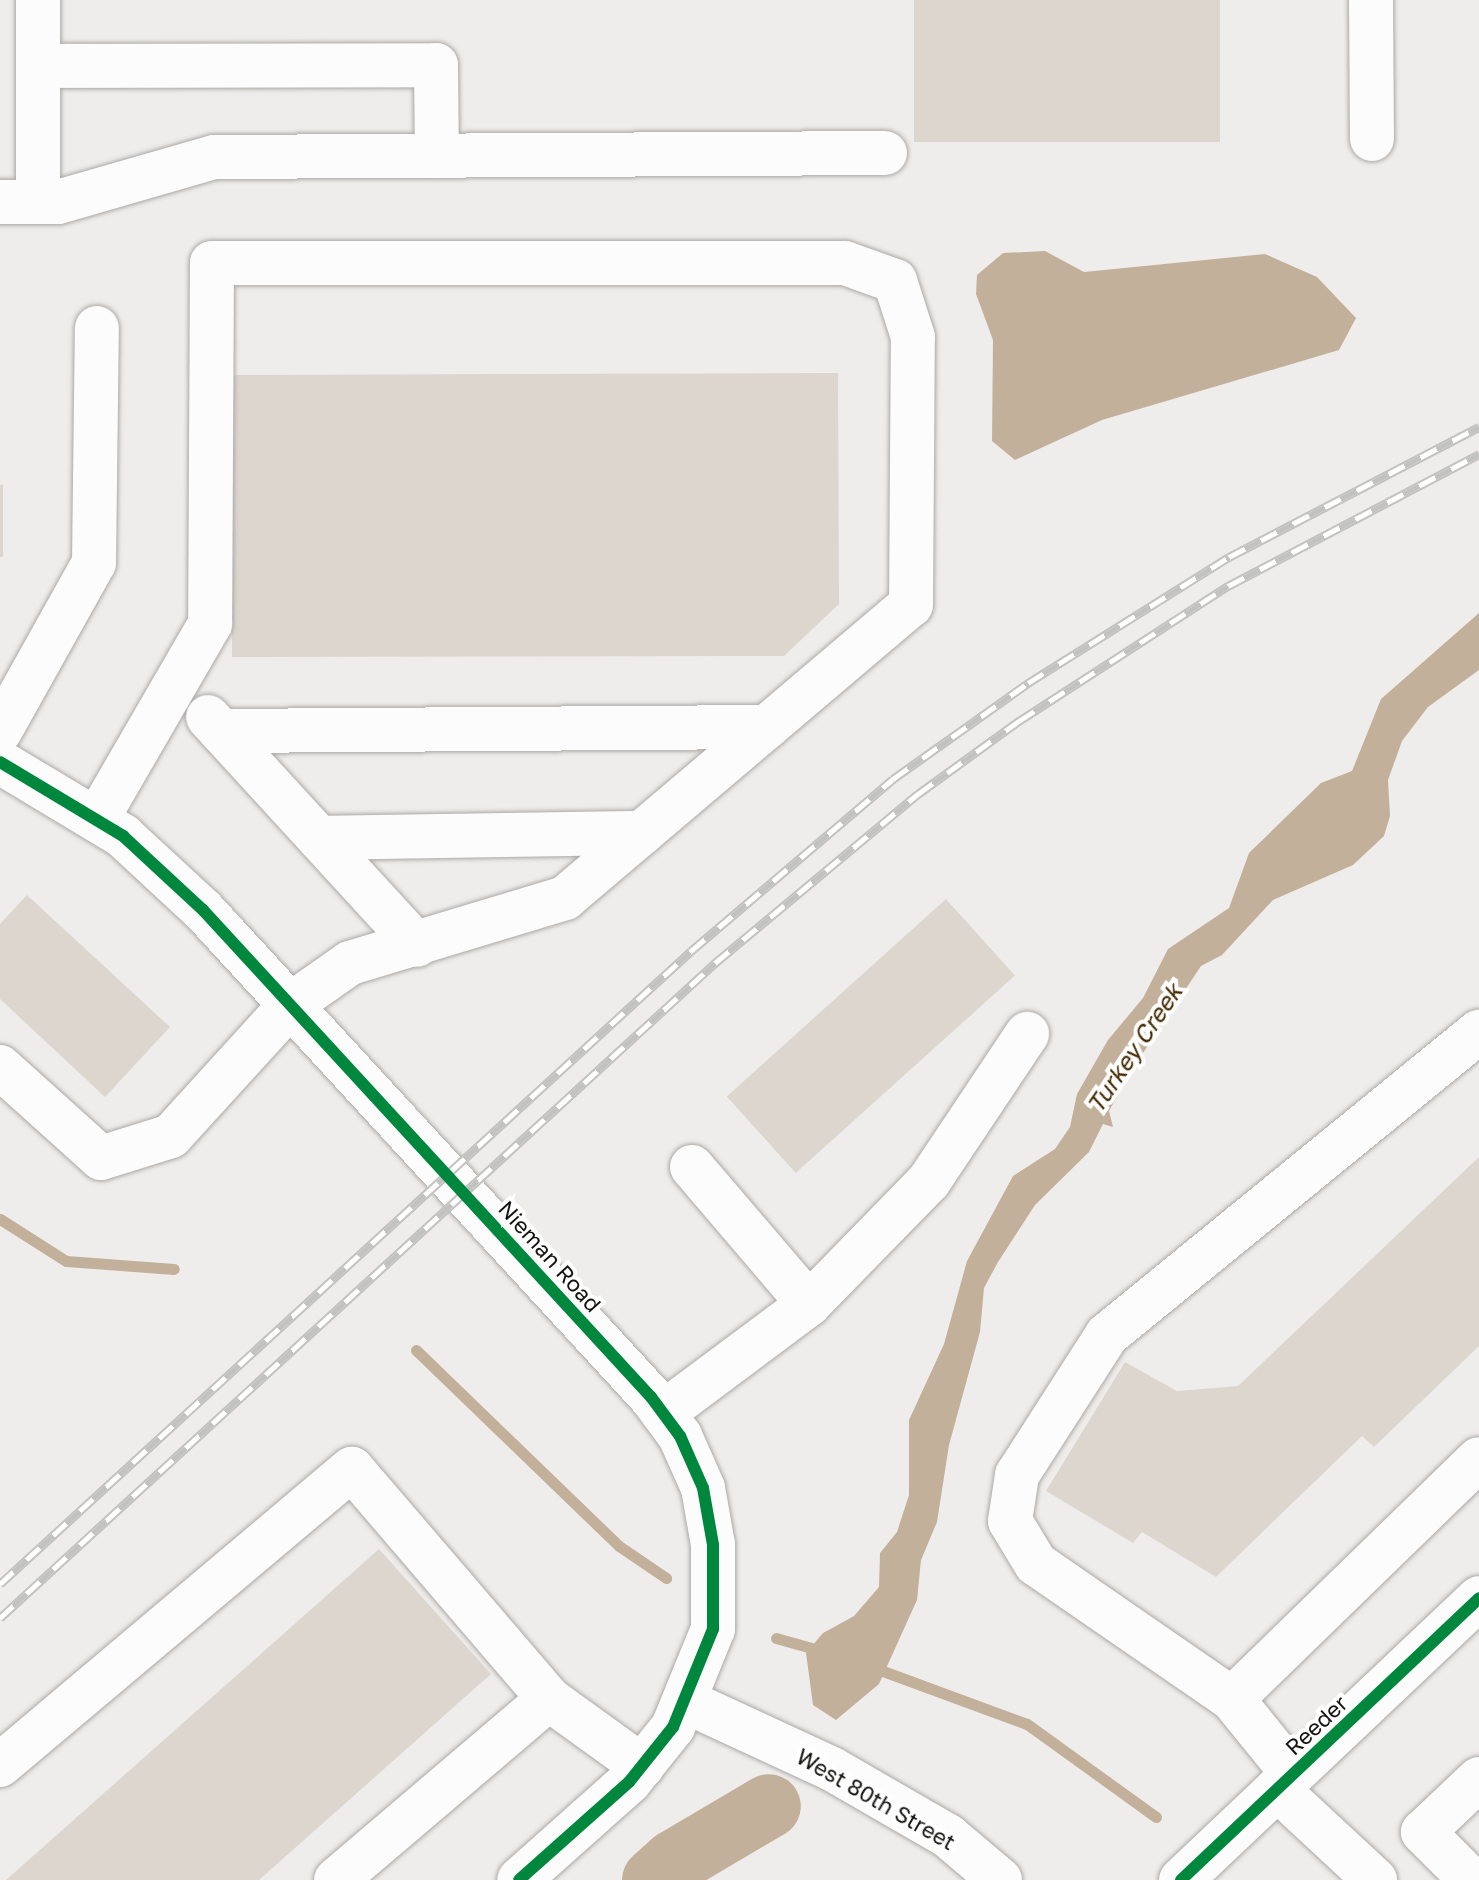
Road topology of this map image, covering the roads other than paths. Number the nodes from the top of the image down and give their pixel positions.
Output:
1 (38, 0) edge
2 (1371, 0) edge
3 (38, 66) junction
4 (1372, 139) dead end
5 (885, 153) dead end
6 (437, 156) junction
7 (19, 202) edge
8 (97, 328) dead end
9 (177, 682) junction
10 (767, 727) junction
11 (0, 731) edge
12 (221, 731) junction
13 (0, 762) edge
14 (97, 819) junction
15 (642, 833) junction
16 (319, 838) junction
17 (417, 945) junction
18 (290, 1005) junction
19 (1479, 1032) edge
20 (1027, 1034) dead end
21 (0, 1067) edge
22 (692, 1167) dead end
23 (809, 1304) junction
24 (663, 1413) junction
25 (1479, 1459) edge
26 (1479, 1598) edge
27 (549, 1699) junction
28 (1232, 1699) junction
29 (685, 1701) junction
30 (0, 1765) edge
31 (642, 1766) junction
32 (1479, 1779) edge
33 (1285, 1782) junction
34 (336, 1880) edge
35 (519, 1880) edge
36 (1000, 1880) edge
37 (1181, 1880) edge
38 (1375, 1880) edge
39 (1471, 1880) edge

1 - 3 street
2 - 4 street
3 - 6 street
3 - 7 street
5 - 6 street
6 - 7 street
8 - 11 street
9 - 10 street
9 - 12 street
9 - 14 street
10 - 12 street
10 - 15 street
12 - 16 street
13 - 14 street, Nieman Road
14 - 18 street, Nieman Road
15 - 16 street
15 - 17 street
16 - 17 street
17 - 18 street
18 - 21 street
18 - 24 street, Nieman Road
19 - 28 street
20 - 23 street
22 - 23 street
23 - 24 street
24 - 29 street, Nieman Road
25 - 28 street
26 - 33 street, Reeder
27 - 30 street
27 - 31 street
27 - 34 street
28 - 33 street
29 - 31 street, Nieman Road
29 - 36 street, West 80th Street
31 - 35 street, Nieman Road
32 - 39 street
33 - 37 street, Reeder
33 - 38 street

